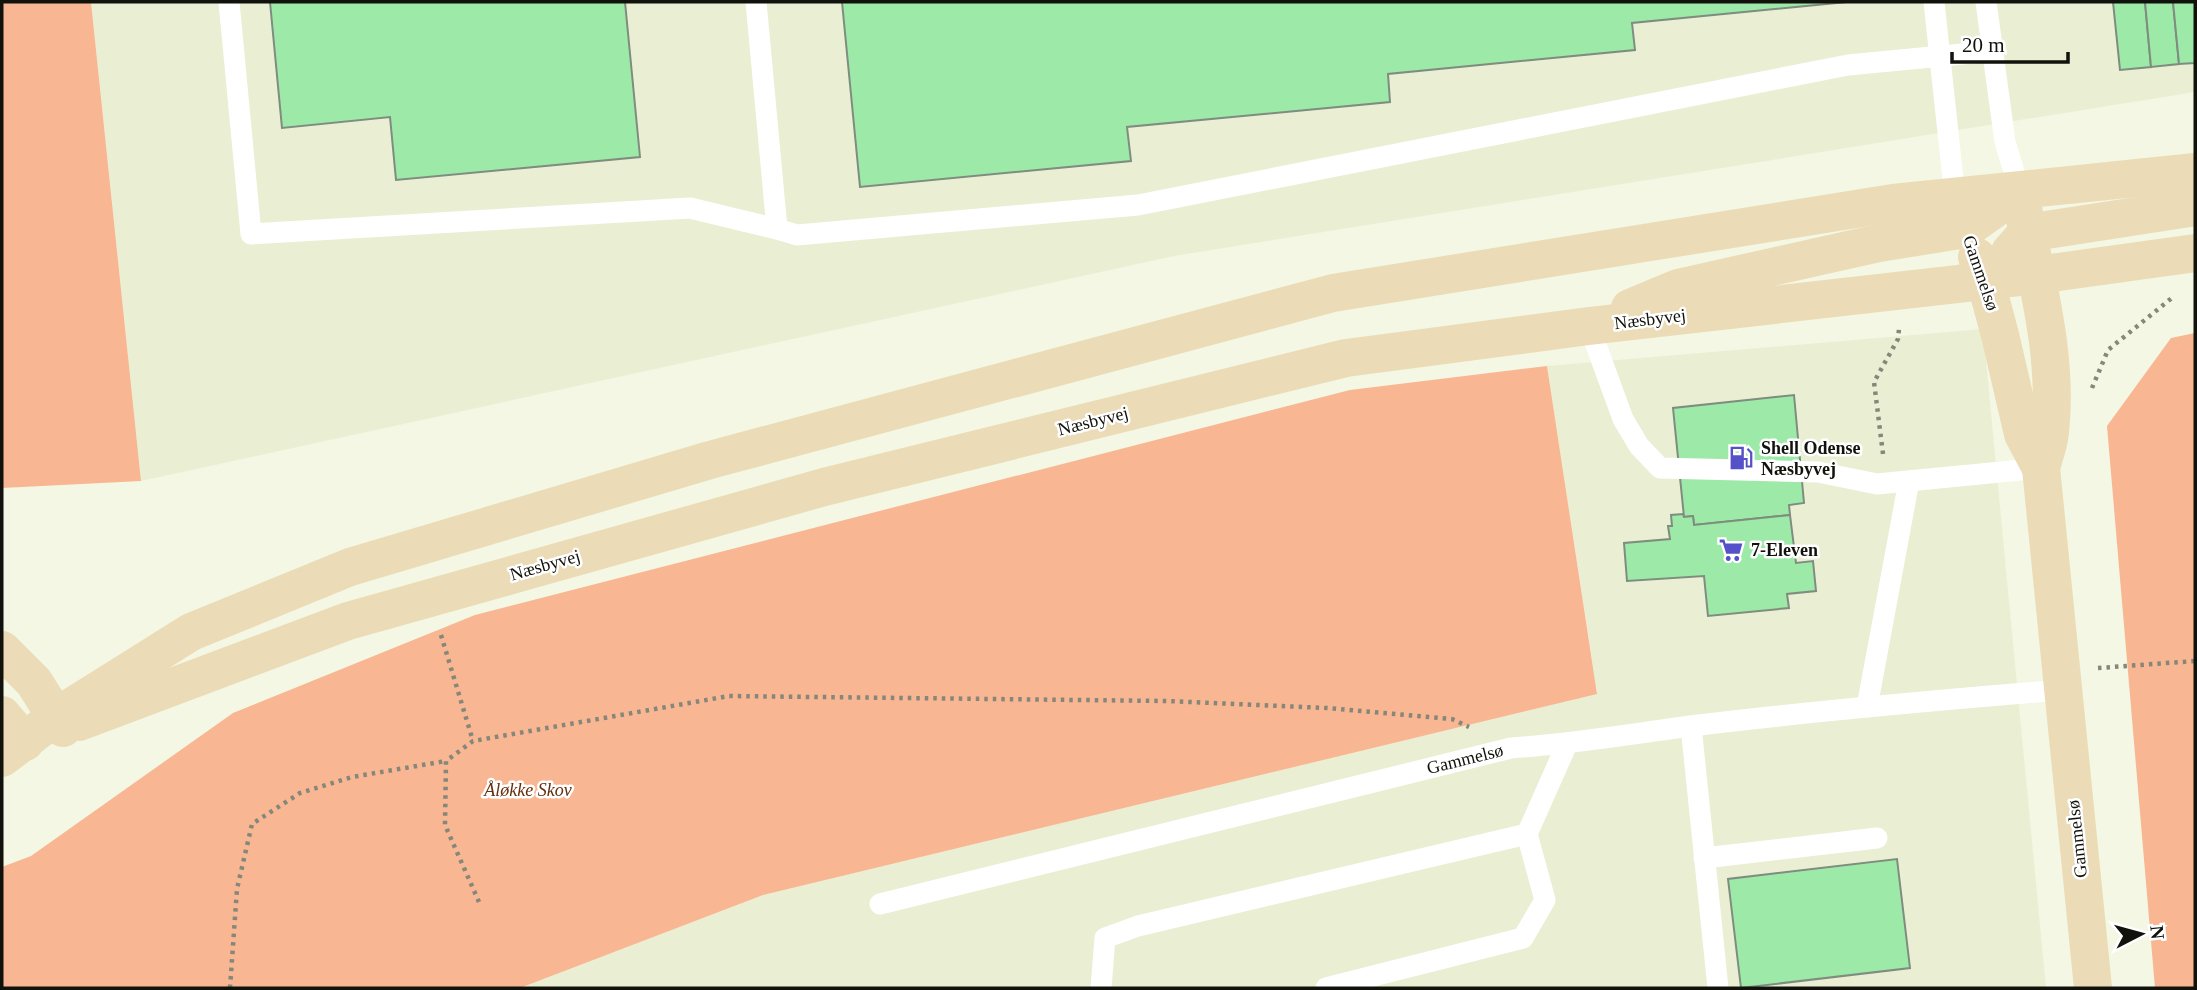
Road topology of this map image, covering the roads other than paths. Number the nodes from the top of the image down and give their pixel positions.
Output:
1 (229, 2) edge
2 (756, 2) edge
3 (1934, 2) edge
4 (1986, 2) edge
5 (1994, 51) junction
6 (1940, 56) junction
7 (2195, 172) edge
8 (2020, 191) junction
9 (2195, 207) edge
10 (1961, 213) junction
11 (777, 229) junction
12 (2027, 233) junction
13 (2195, 253) edge
14 (2037, 275) junction
15 (1985, 279) junction
16 (1589, 326) junction
17 (2041, 468) junction
18 (1909, 481) junction
19 (2, 650) edge
20 (2062, 690) junction
21 (1867, 707) junction
22 (60, 722) junction
23 (1691, 726) junction
24 (9, 738) edge
25 (1567, 744) junction
26 (1527, 834) junction
27 (1877, 838) dead end
28 (1704, 858) junction
29 (880, 904) dead end
30 (1101, 988) edge
31 (1326, 988) edge
32 (1718, 988) edge
33 (2093, 988) edge

1 - 11 lane
2 - 11 lane
3 - 6 lane
4 - 5 lane
5 - 6 lane
5 - 8 lane
6 - 10 lane
6 - 11 lane
7 - 8 street, Næsbyvej
8 - 10 street, Næsbyvej
8 - 12 street, Gammelsø
9 - 12 street
10 - 15 street, Gammelsø
10 - 16 street
10 - 22 street, Næsbyvej
12 - 14 street, Gammelsø
12 - 15 street
13 - 14 street, Næsbyvej
14 - 15 street, Næsbyvej
14 - 17 street, Gammelsø
15 - 16 street, Næsbyvej
15 - 17 street, Gammelsø
16 - 18 lane
16 - 22 street, Næsbyvej
17 - 18 lane
17 - 20 street, Gammelsø
18 - 21 lane
19 - 22 street
20 - 21 lane, Gammelsø
20 - 33 street, Gammelsø
21 - 23 lane, Gammelsø
22 - 24 street, Næsbyvej
23 - 25 lane, Gammelsø
23 - 28 lane
25 - 26 lane
25 - 29 lane, Gammelsø
26 - 30 lane
26 - 31 lane
27 - 28 lane
28 - 32 lane

